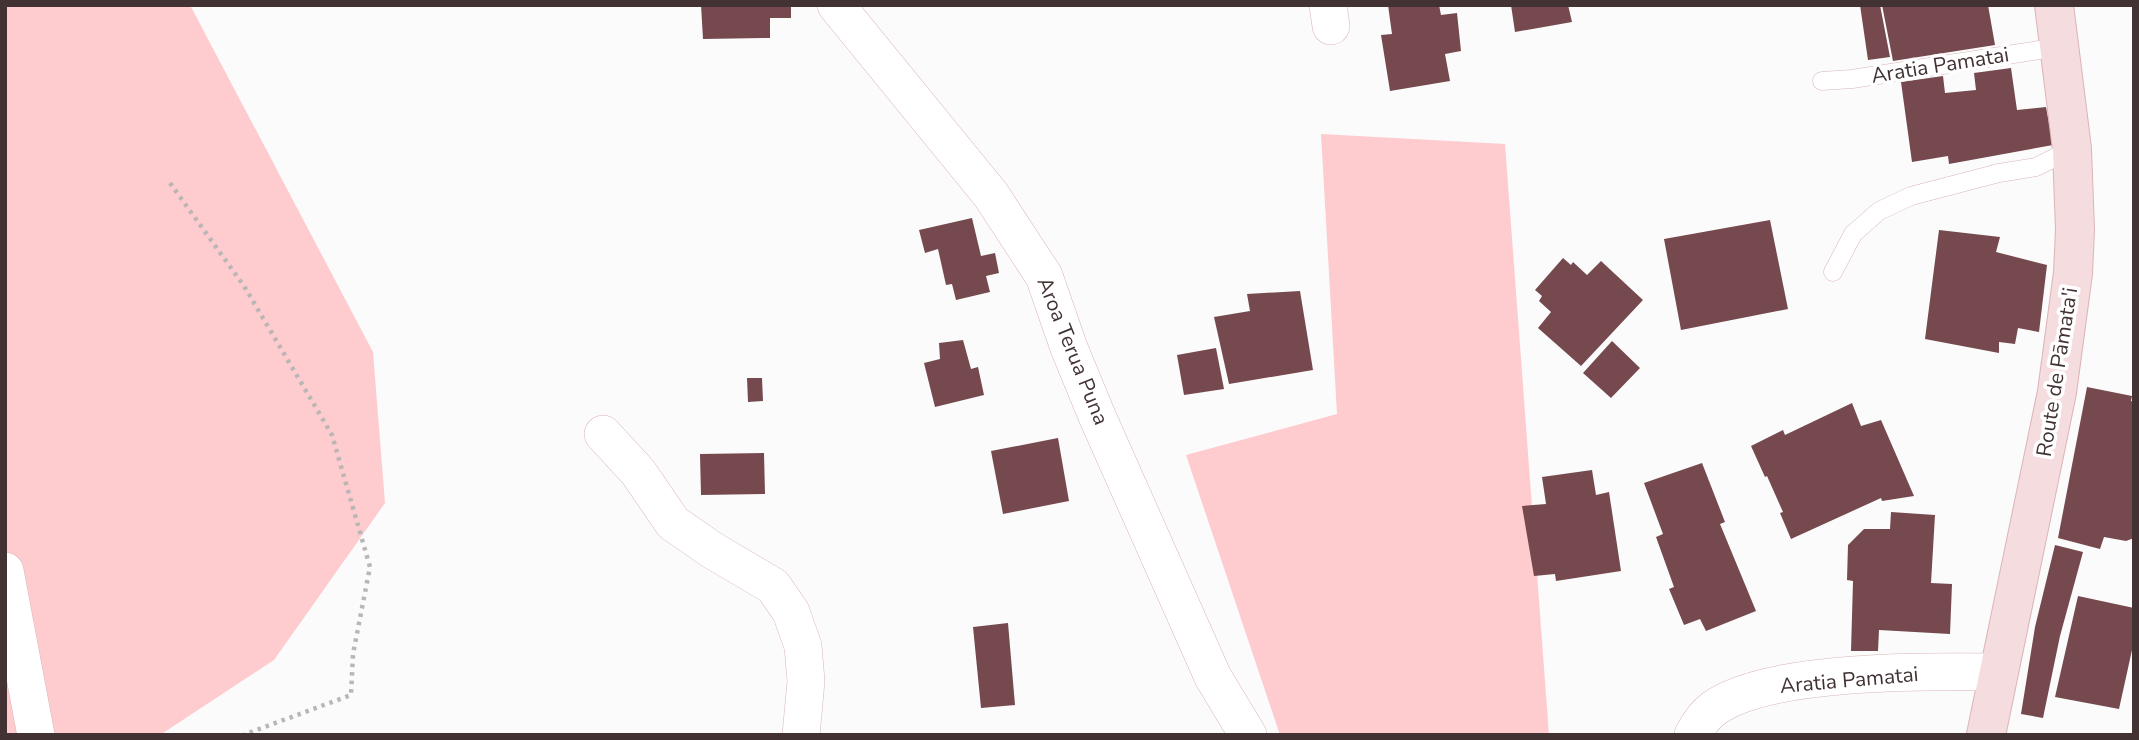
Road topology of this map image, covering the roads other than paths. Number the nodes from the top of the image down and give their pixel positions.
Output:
1 (836, 5) edge
2 (2054, 5) edge
3 (2059, 47) junction
4 (1822, 81) dead end
5 (2072, 149) junction
6 (1833, 272) dead end
7 (603, 434) dead end
8 (5, 571) edge
9 (1999, 671) junction
10 (1700, 725) edge
11 (36, 735) edge
12 (801, 735) edge
13 (1248, 735) edge
14 (1986, 735) edge

1 - 13 street, Aroa Terua Puna
2 - 3 main road, Route de Pāmata'i
3 - 4 lane, Aratia Pamatai
3 - 5 main road, Route de Pāmata'i
5 - 6 lane
5 - 9 main road, Route de Pāmata'i
7 - 12 street
8 - 11 street
9 - 10 street, Aratia Pamatai
9 - 14 main road, Route de Pāmata'i

